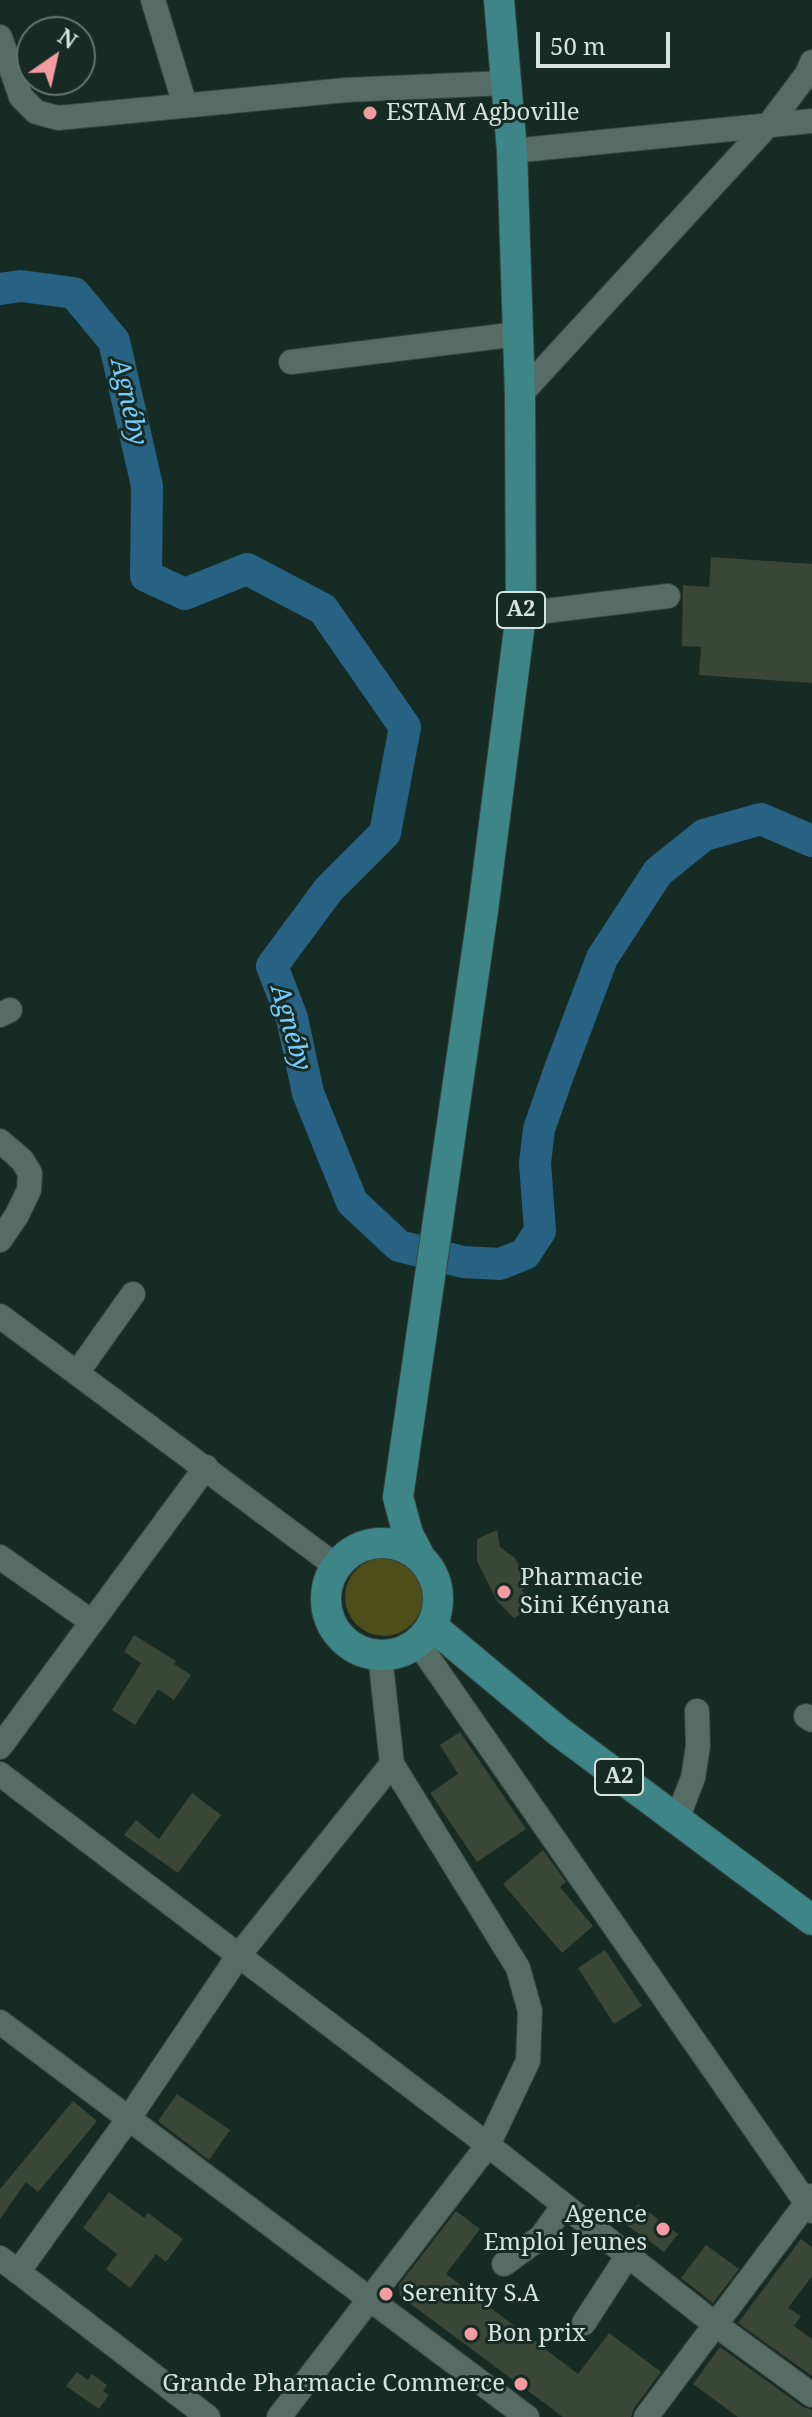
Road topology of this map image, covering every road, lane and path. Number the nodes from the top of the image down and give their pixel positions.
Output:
1 (153, 0) edge
2 (499, 0) edge
3 (0, 37) edge
4 (812, 62) edge
5 (506, 83) junction
6 (185, 105) junction
7 (812, 121) edge
8 (770, 123) junction
9 (512, 151) junction
10 (518, 334) junction
11 (291, 362) dead end
12 (520, 395) junction
13 (668, 596) dead end
14 (521, 614) junction
15 (0, 1141) edge
16 (0, 1240) edge
17 (133, 1294) dead end
18 (0, 1316) edge
19 (77, 1373) junction
20 (206, 1467) junction
21 (398, 1497) junction
22 (361, 1546) junction
23 (419, 1555) junction
24 (0, 1557) edge
25 (336, 1566) junction
26 (92, 1622) junction
27 (425, 1634) junction
28 (380, 1655) junction
29 (697, 1711) dead end
30 (0, 1747) edge
31 (392, 1764) junction
32 (0, 1774) edge
33 (677, 1819) junction
34 (812, 1920) edge
35 (239, 1955) junction
36 (0, 2022) edge
37 (129, 2118) junction
38 (488, 2145) junction
39 (810, 2203) edge
40 (564, 2205) junction
41 (628, 2255) junction
42 (504, 2264) dead end
43 (9, 2265) edge
44 (368, 2300) junction
45 (584, 2323) dead end
46 (716, 2325) junction
47 (812, 2395) edge
48 (208, 2417) edge
49 (279, 2417) edge
50 (527, 2417) edge
51 (646, 2417) edge

1 - 6 street
2 - 5 main road, A2
3 - 6 street
4 - 8 street
5 - 6 street
5 - 9 main road, A2
7 - 8 street
8 - 9 street
8 - 12 street
9 - 10 main road, A2
10 - 11 street
10 - 12 main road, A2
12 - 14 main road, A2
13 - 14 street
14 - 21 main road, A2
15 - 16 street
17 - 19 street
18 - 19 street
19 - 20 street
20 - 25 street
20 - 26 street
21 - 22 main road, A2
21 - 23 main road, A2
22 - 23 main road
22 - 25 main road
23 - 27 main road
24 - 26 street
25 - 28 main road
26 - 30 street
27 - 28 main road
27 - 33 main road, A2
27 - 39 street
28 - 31 street
29 - 33 street
31 - 35 street
31 - 38 street
32 - 35 street
33 - 34 main road, A2
35 - 37 street
35 - 38 street
36 - 37 street
37 - 43 street
37 - 44 street
38 - 40 street
38 - 44 street
39 - 46 street
40 - 41 street
40 - 42 street
41 - 45 street
41 - 46 street
43 - 48 street
44 - 49 street
44 - 50 street
46 - 47 street
46 - 51 street

